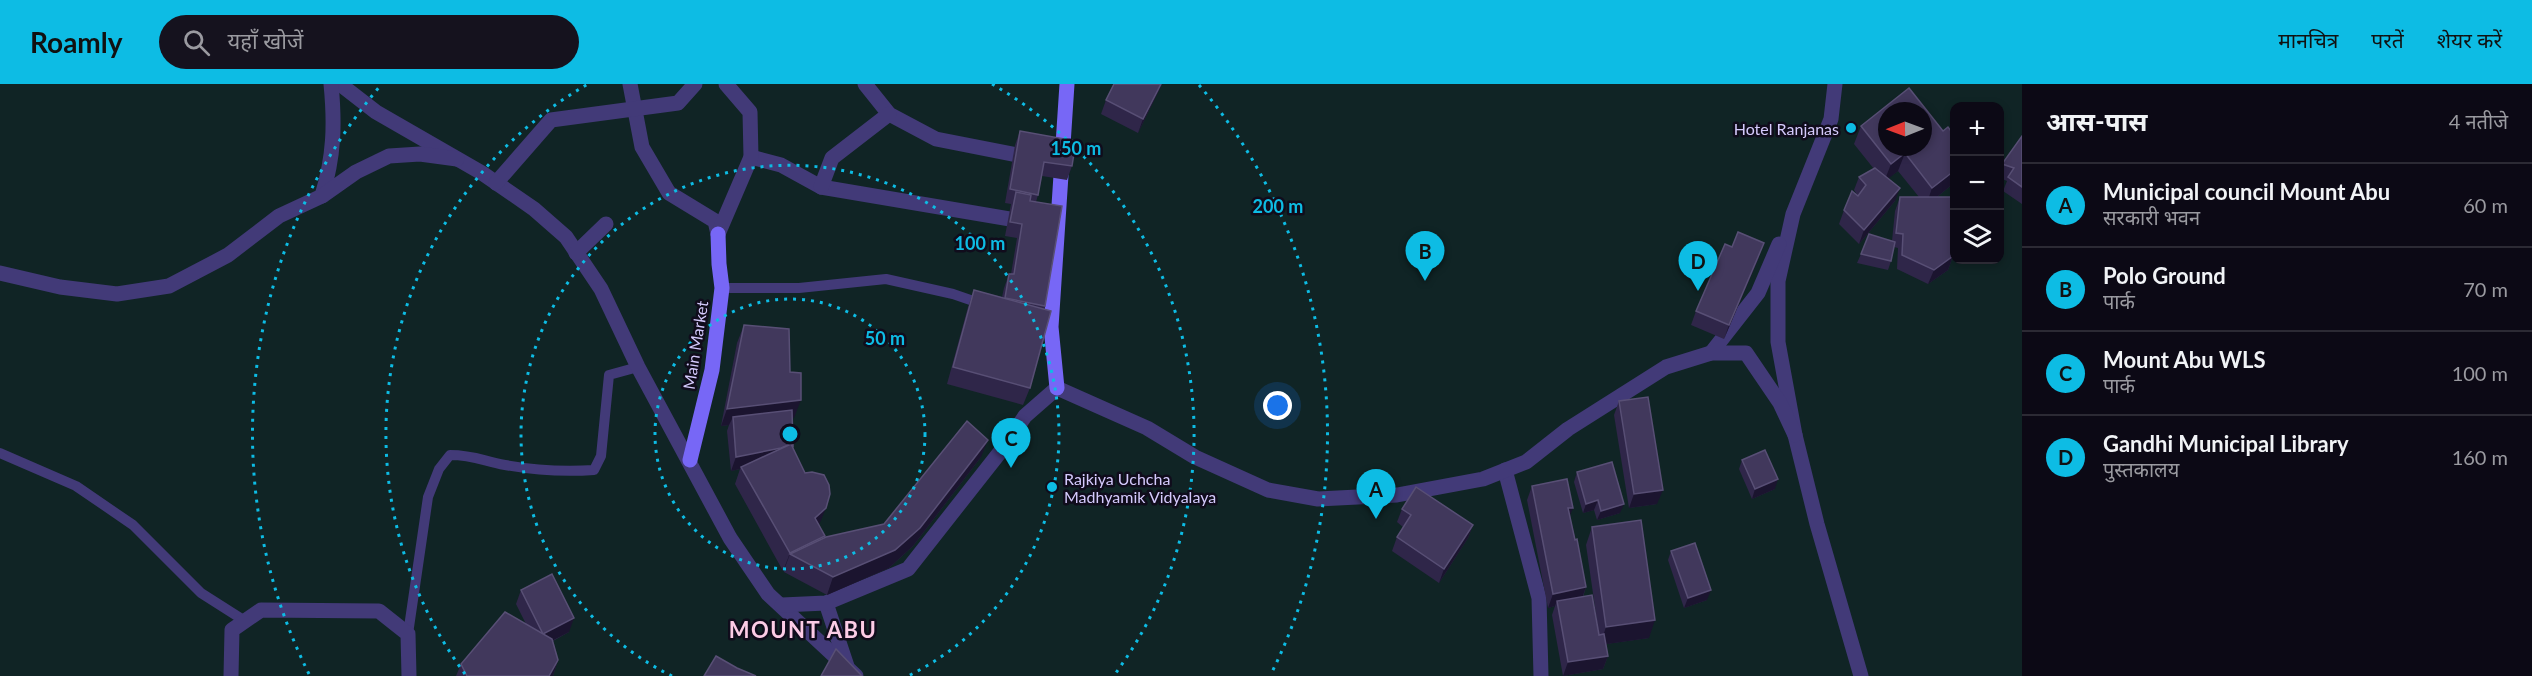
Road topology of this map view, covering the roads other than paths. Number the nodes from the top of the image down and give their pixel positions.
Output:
1 (331, 84) edge
2 (340, 84) edge
3 (630, 84) edge
4 (694, 84) edge
5 (726, 84) edge
6 (865, 84) edge
7 (1067, 84) edge
8 (1835, 84) edge
9 (634, 108) junction
10 (889, 114) junction
11 (751, 157) junction
12 (1063, 157) junction
13 (457, 159) junction
14 (496, 183) junction
15 (821, 187) junction
16 (322, 196) junction
17 (1794, 209) junction
18 (606, 224) dead end
19 (1058, 227) junction
20 (718, 234) junction
21 (576, 253) junction
22 (0, 273) edge
23 (722, 288) junction
24 (996, 309) edge
25 (1711, 353) junction
26 (638, 367) junction
27 (1057, 388) junction
28 (1795, 435) junction
29 (0, 453) edge
30 (690, 460) junction
31 (1505, 470) junction
32 (826, 603) junction
33 (782, 605) junction
34 (245, 621) junction
35 (408, 633) junction
36 (852, 672) edge
37 (231, 676) edge
38 (409, 676) edge
39 (1541, 676) edge
40 (1861, 676) edge

1 - 16 street
2 - 13 street
3 - 9 street
4 - 9 street
5 - 11 street
6 - 10 street
7 - 12 main road
8 - 17 street
9 - 14 street
9 - 20 street
10 - 12 street
10 - 15 street
11 - 15 street
11 - 20 street
12 - 19 main road
13 - 14 street
13 - 16 street
14 - 21 street
15 - 19 street
16 - 22 street
17 - 25 street
17 - 28 street
18 - 21 street
19 - 27 main road
20 - 23 main road, Main Market
21 - 26 street
23 - 24 lane
23 - 30 main road, Main Market
25 - 28 street
25 - 31 street
26 - 30 street
26 - 35 lane
27 - 31 street
27 - 32 street
28 - 40 street
29 - 34 lane
30 - 33 street
31 - 39 street
32 - 33 street
32 - 36 street
33 - 36 street
34 - 35 street
34 - 37 street
35 - 38 street

